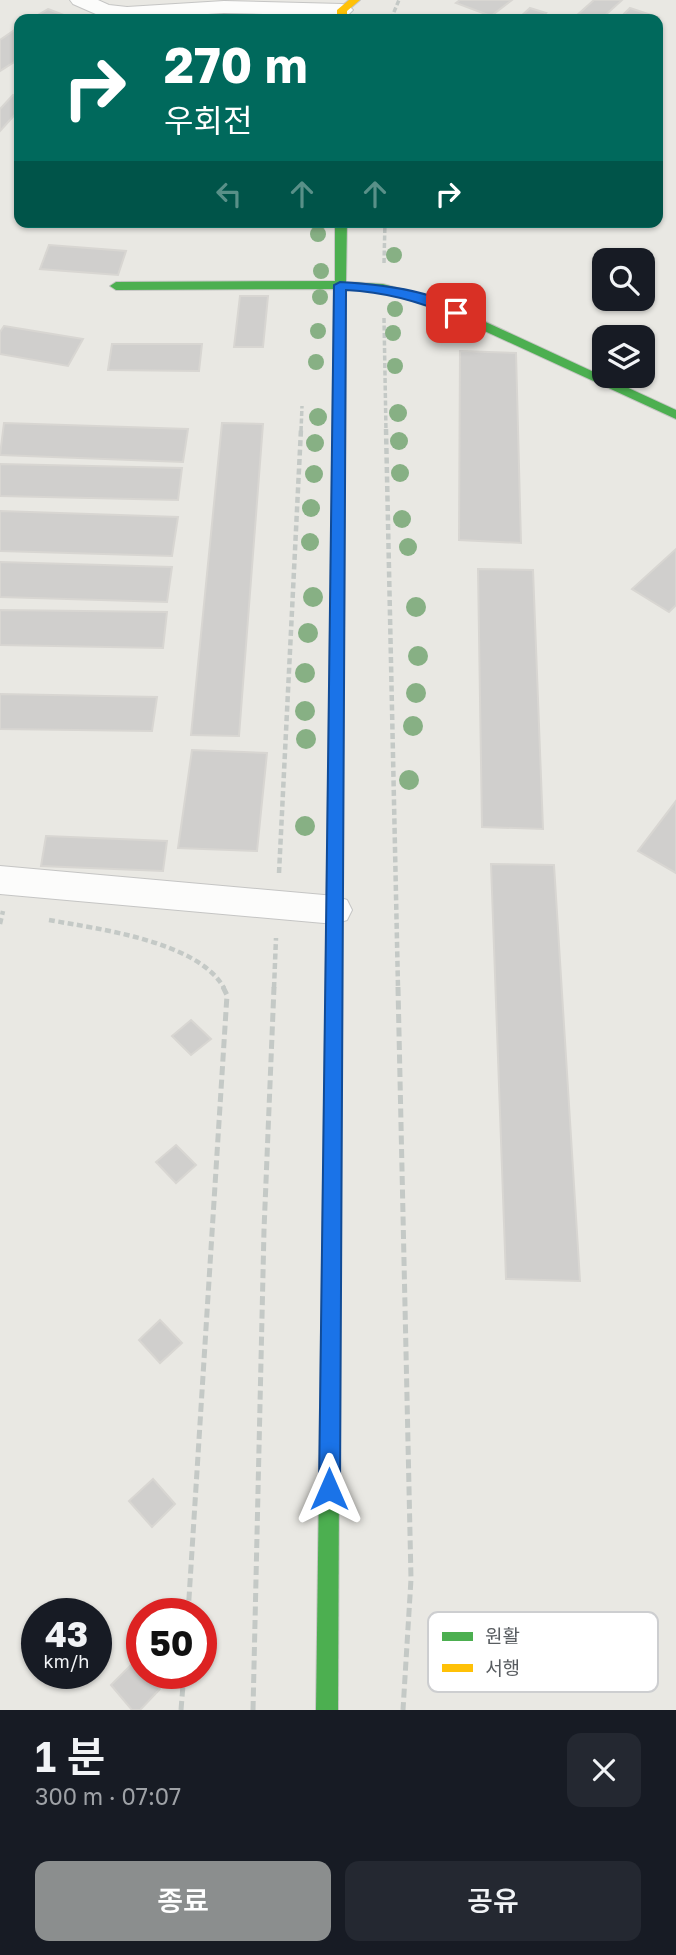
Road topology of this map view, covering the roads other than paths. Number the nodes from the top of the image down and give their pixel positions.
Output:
1 (80, 0) edge
2 (347, 10) edge
3 (341, 228) edge
4 (340, 285) junction
5 (116, 286) dead end
6 (676, 415) edge
7 (2, 895) edge
8 (334, 909) junction
9 (327, 1710) edge

1 - 2 street
3 - 4 main road
4 - 5 main road
4 - 6 main road
4 - 8 main road
7 - 8 street
8 - 9 main road

